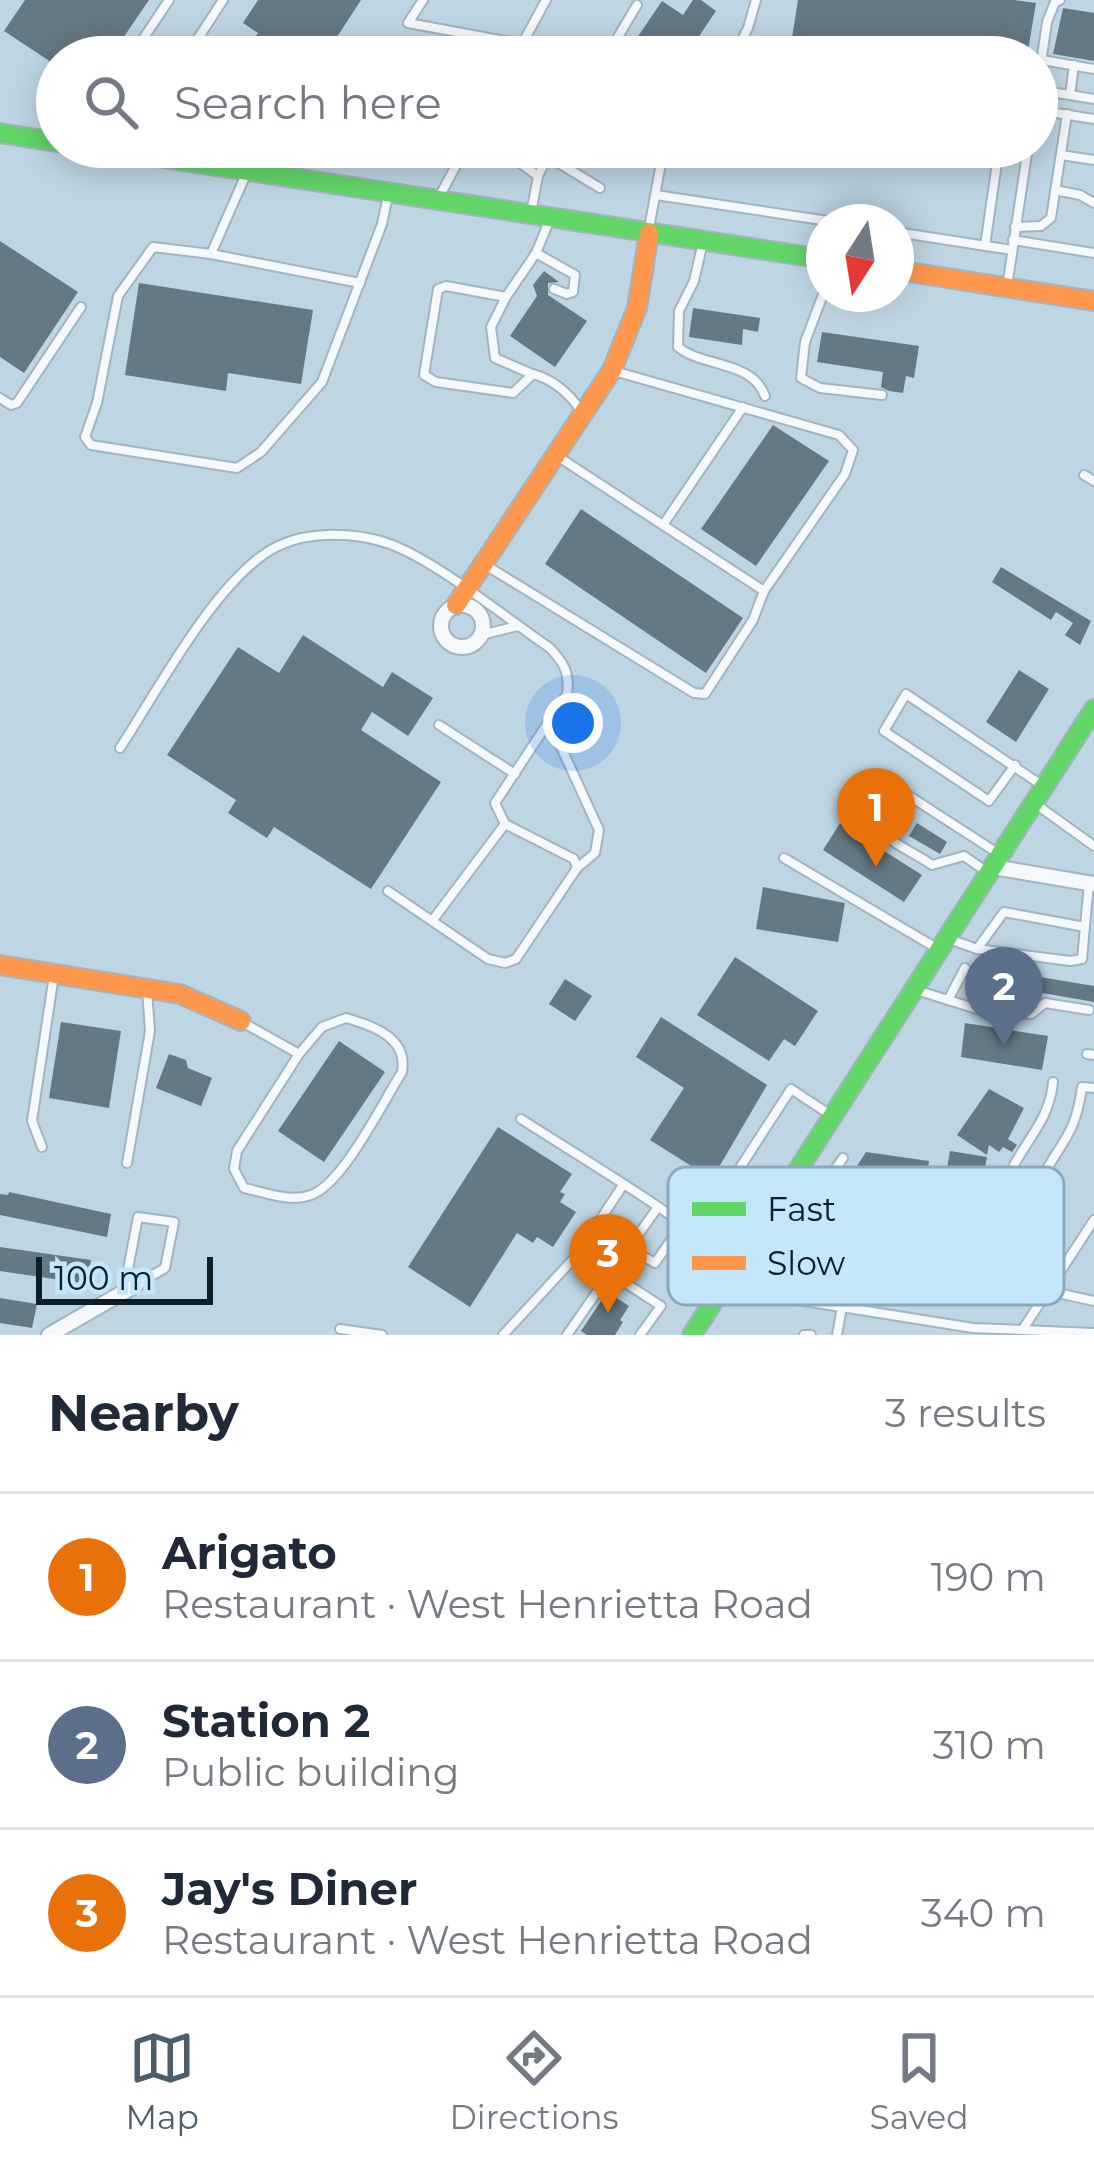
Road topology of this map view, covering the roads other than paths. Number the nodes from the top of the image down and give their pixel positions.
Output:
1 (169, 0) edge
2 (223, 0) edge
3 (423, 0) edge
4 (756, 0) edge
5 (1060, 0) edge
6 (547, 3) edge
7 (638, 5) dead end
8 (145, 36) edge
9 (201, 36) edge
10 (479, 36) edge
11 (527, 36) edge
12 (618, 36) edge
13 (744, 36) edge
14 (1046, 36) edge
15 (1058, 62) edge
16 (1074, 65) junction
17 (1094, 69) edge
18 (1058, 93) edge
19 (1070, 95) junction
20 (1094, 99) edge
21 (1058, 113) edge
22 (1067, 114) junction
23 (1094, 119) edge
24 (0, 133) edge
25 (36, 139) edge
26 (1060, 155) junction
27 (1094, 160) edge
28 (237, 168) edge
29 (455, 168) edge
30 (527, 168) edge
31 (542, 168) edge
32 (572, 168) edge
33 (660, 168) edge
34 (992, 168) edge
35 (1025, 168) edge
36 (248, 171) junction
37 (538, 176) junction
38 (600, 188) dead end
39 (1055, 190) junction
40 (389, 193) junction
41 (656, 195) junction
42 (438, 200) junction
43 (1094, 203) edge
44 (541, 216) junction
45 (806, 218) edge
46 (1016, 227) junction
47 (649, 232) junction
48 (914, 235) edge
49 (703, 241) junction
50 (1013, 245) junction
51 (985, 246) junction
52 (536, 253) junction
53 (1094, 253) edge
54 (211, 254) junction
55 (806, 257) edge
56 (526, 267) junction
57 (914, 273) edge
58 (539, 277) dead end
59 (360, 283) junction
60 (1006, 287) junction
61 (554, 289) dead end
62 (506, 297) junction
63 (1094, 301) edge
64 (81, 307) dead end
65 (816, 312) edge
66 (612, 370) junction
67 (533, 374) junction
68 (570, 394) junction
69 (882, 395) dead end
70 (595, 396) junction
71 (765, 396) dead end
72 (0, 398) edge
73 (743, 407) junction
74 (583, 414) junction
75 (555, 455) junction
76 (1084, 475) dead end
77 (1094, 481) edge
78 (663, 526) junction
79 (484, 563) junction
80 (764, 591) junction
81 (461, 598) junction
82 (518, 626) junction
83 (482, 635) junction
84 (1094, 709) edge
85 (550, 724) junction
86 (439, 725) dead end
87 (120, 748) dead end
88 (1015, 765) junction
89 (515, 774) junction
90 (1039, 795) junction
91 (505, 824) junction
92 (1094, 846) edge
93 (784, 858) dead end
94 (994, 865) junction
95 (578, 868) junction
96 (1092, 884) edge
97 (388, 891) dead end
98 (432, 921) junction
99 (1089, 921) edge
100 (944, 944) junction
101 (977, 949) junction
102 (0, 965) edge
103 (965, 968) dead end
104 (54, 974) junction
105 (147, 988) junction
106 (914, 990) junction
107 (948, 1000) junction
108 (1089, 1010) dead end
109 (241, 1021) joint
110 (298, 1054) junction
111 (1053, 1082) dead end
112 (1094, 1088) edge
113 (833, 1117) junction
114 (521, 1120) dead end
115 (42, 1147) dead end
116 (843, 1158) dead end
117 (127, 1163) dead end
118 (741, 1167) edge
119 (802, 1167) edge
120 (837, 1167) edge
121 (1013, 1167) edge
122 (1050, 1167) edge
123 (623, 1185) junction
124 (658, 1207) junction
125 (668, 1213) edge
126 (1094, 1220) edge
127 (594, 1229) junction
128 (668, 1244) edge
129 (628, 1249) junction
130 (1064, 1266) edge
131 (136, 1285) junction
132 (1064, 1294) edge
133 (1094, 1301) edge
134 (711, 1305) edge
135 (832, 1305) edge
136 (1039, 1305) edge
137 (842, 1307) junction
138 (340, 1328) dead end
139 (1023, 1329) junction
140 (972, 1332) edge
141 (1094, 1333) edge
142 (49, 1335) edge
143 (382, 1335) edge
144 (502, 1335) edge
145 (567, 1335) edge
146 (640, 1335) edge
147 (692, 1335) edge
148 (837, 1335) edge

1 - 8 lane
2 - 9 lane
3 - 10 lane
4 - 13 lane
5 - 14 lane
6 - 11 lane
7 - 12 lane
15 - 16 lane
16 - 17 lane
16 - 19 lane
18 - 19 lane
19 - 20 lane
21 - 22 lane
22 - 23 lane
22 - 26 lane
24 - 25 street
26 - 27 lane
26 - 39 lane
28 - 36 street
29 - 42 lane
30 - 37 lane
31 - 37 lane
32 - 38 lane
33 - 41 lane
34 - 51 lane
35 - 46 lane
36 - 40 street
36 - 54 lane
37 - 44 lane
39 - 43 lane
39 - 46 lane
40 - 42 street
40 - 59 lane
41 - 45 lane
41 - 47 lane
42 - 44 street
44 - 47 street
44 - 52 lane
46 - 50 lane
47 - 49 street
47 - 66 street
48 - 51 lane
49 - 55 street
49 - 71 lane
50 - 51 lane
50 - 53 lane
50 - 60 lane
52 - 56 lane
52 - 61 lane
54 - 59 lane
54 - 59 lane
56 - 58 lane
56 - 62 lane
57 - 60 street
60 - 63 street
62 - 67 lane
62 - 67 lane
64 - 72 lane
65 - 69 lane
66 - 70 street
66 - 73 lane
67 - 68 lane
68 - 70 lane
68 - 74 lane
70 - 74 street
73 - 78 lane
73 - 80 lane
74 - 75 street
75 - 78 lane
75 - 79 street
76 - 77 lane
78 - 80 lane
79 - 80 lane
79 - 81 street
81 - 82 lane
81 - 83 street
81 - 83 street
81 - 87 lane
82 - 83 lane
82 - 85 lane
84 - 90 street
85 - 89 lane
85 - 95 lane
86 - 89 lane
88 - 88 lane
88 - 90 lane
89 - 91 lane
90 - 92 lane
90 - 94 street
91 - 95 lane
91 - 98 lane
93 - 100 lane
94 - 94 lane
94 - 96 street
94 - 100 street
95 - 98 lane
96 - 99 lane
97 - 98 lane
99 - 101 lane
99 - 101 lane
100 - 101 lane
100 - 106 street
102 - 104 street
103 - 107 lane
104 - 105 street
104 - 115 lane
105 - 109 street
105 - 117 lane
106 - 107 lane
106 - 113 street
107 - 108 lane
109 - 110 lane
110 - 110 lane
111 - 121 lane
112 - 122 lane
113 - 118 lane
113 - 119 street
114 - 123 lane
116 - 120 lane
123 - 124 lane
123 - 127 lane
124 - 125 lane
124 - 129 lane
126 - 130 lane
127 - 129 lane
127 - 144 lane
128 - 129 lane
131 - 131 lane
131 - 142 street
132 - 133 lane
134 - 147 street
135 - 137 lane
136 - 139 lane
137 - 140 lane
137 - 148 lane
138 - 143 lane
139 - 140 lane
139 - 141 lane
145 - 146 lane

